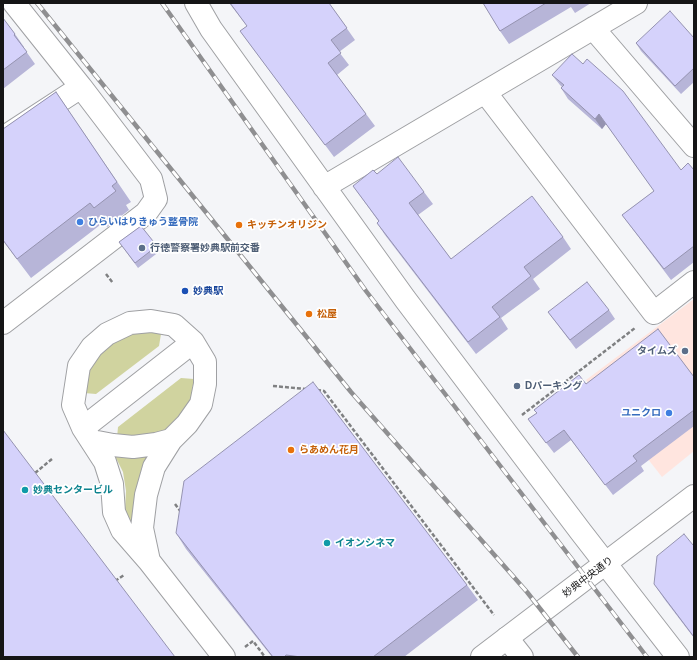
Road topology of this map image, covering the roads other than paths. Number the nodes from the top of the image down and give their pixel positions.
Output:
1 (14, 3) edge
2 (196, 3) edge
3 (636, 3) edge
4 (593, 28) junction
5 (81, 87) junction
6 (485, 92) junction
7 (3, 138) edge
8 (694, 146) edge
9 (324, 187) junction
10 (694, 282) edge
11 (3, 323) edge
12 (193, 342) junction
13 (87, 434) junction
14 (171, 440) junction
15 (694, 496) edge
16 (149, 560) junction
17 (606, 564) junction
18 (507, 638) junction
19 (224, 657) edge
20 (482, 657) edge
21 (522, 657) edge
22 (678, 657) edge

1 - 5 street
2 - 9 street
3 - 4 street
4 - 6 street
4 - 8 street
5 - 7 street
5 - 11 street
6 - 9 street
6 - 10 street
9 - 17 street
12 - 13 street
12 - 13 street
12 - 14 street
13 - 14 street
13 - 16 street
14 - 16 street
15 - 17 street, 妙典中央通り
16 - 19 street
17 - 18 street, 妙典中央通り
17 - 22 street
18 - 20 street, 妙典中央通り
18 - 21 street

